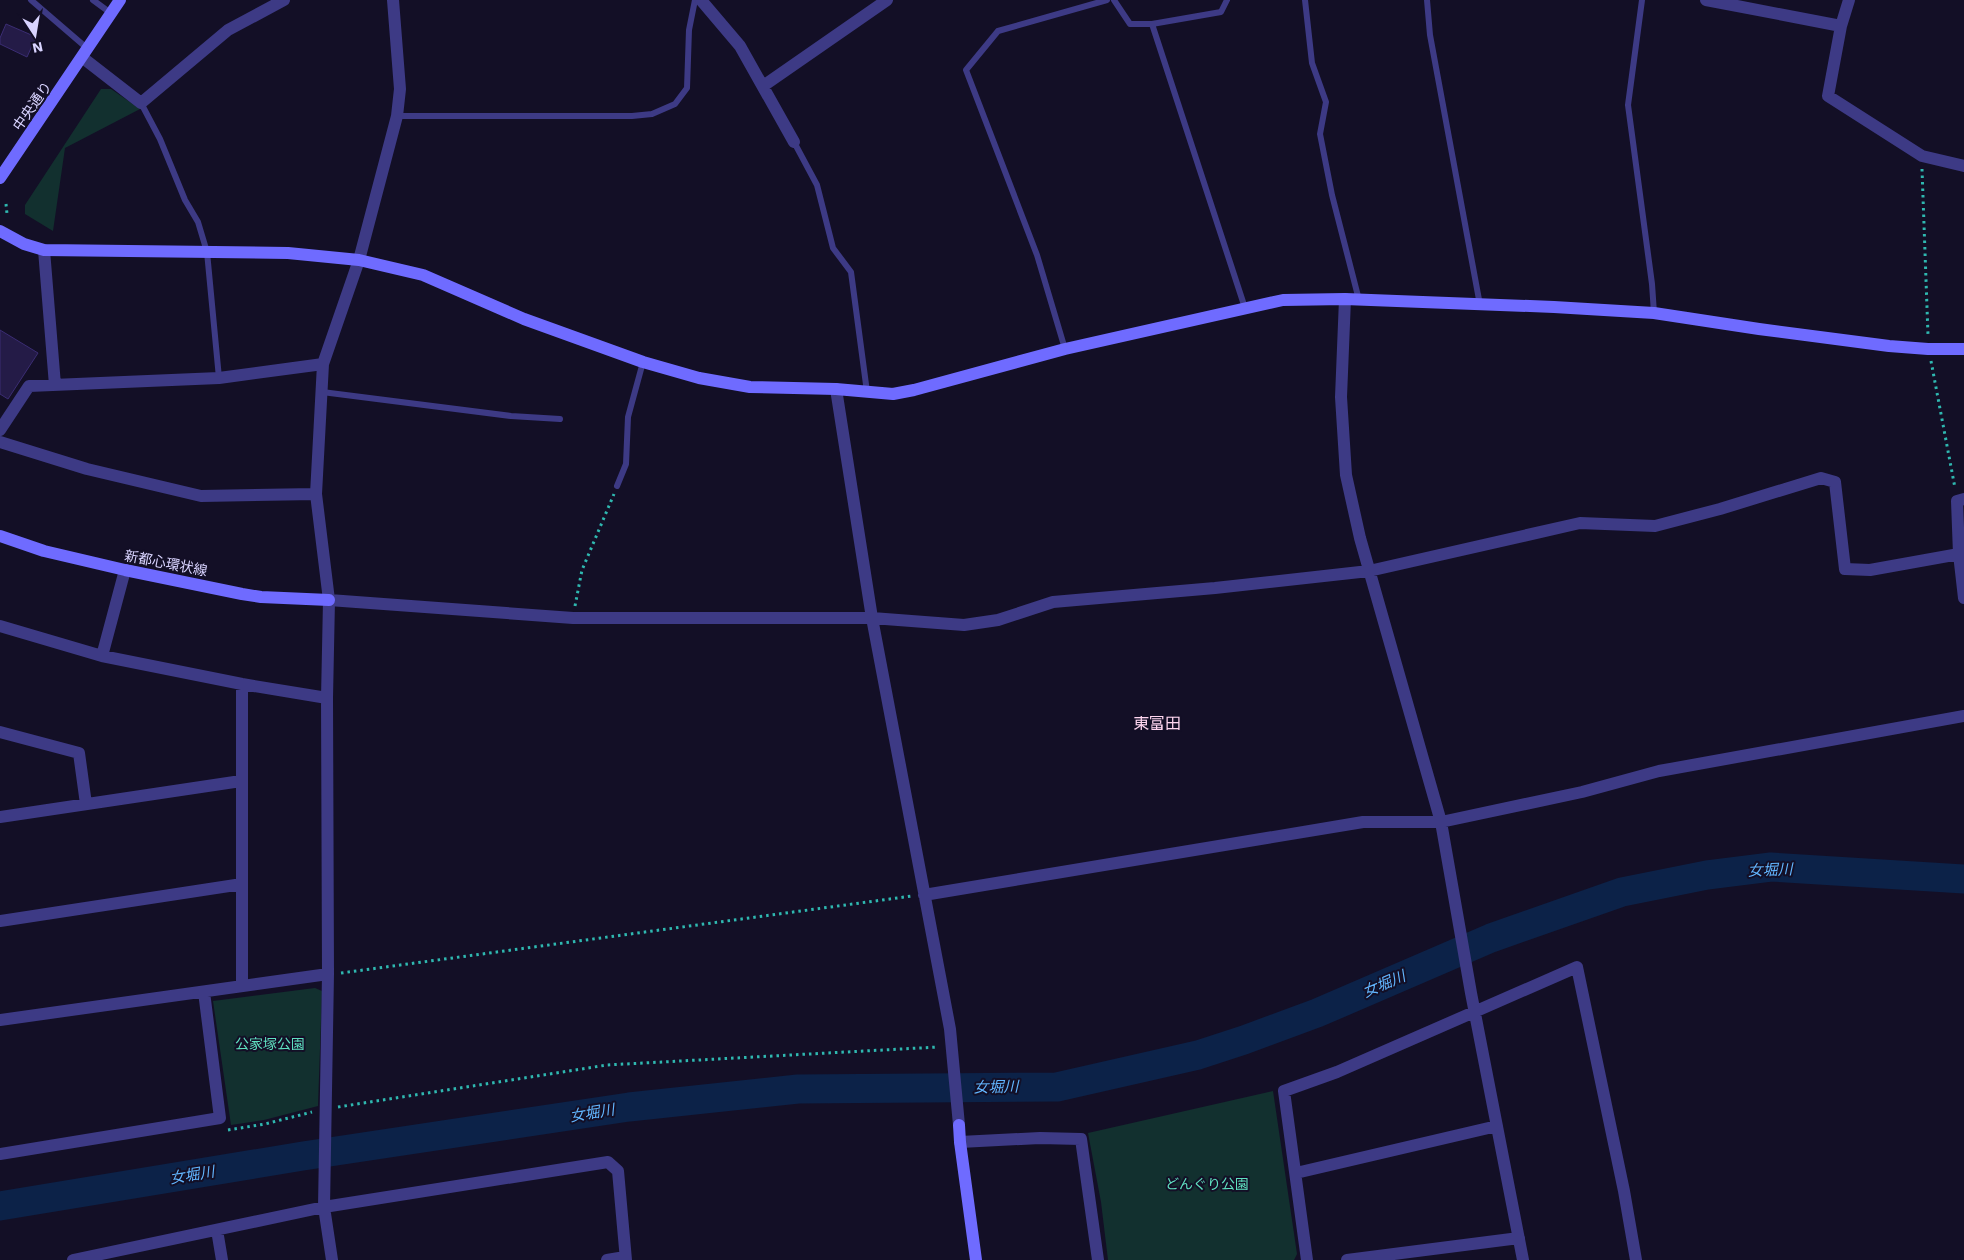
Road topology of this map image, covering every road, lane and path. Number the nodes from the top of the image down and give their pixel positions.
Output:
1 (31, 0) edge
2 (93, 0) edge
3 (120, 0) edge
4 (284, 0) edge
5 (393, 0) edge
6 (695, 0) edge
7 (702, 0) edge
8 (887, 0) edge
9 (1107, 0) edge
10 (1114, 0) edge
11 (1227, 0) edge
12 (1306, 0) edge
13 (1427, 0) edge
14 (1642, 0) edge
15 (1706, 0) edge
16 (1849, 0) edge
17 (112, 14) junction
18 (1152, 24) junction
19 (1841, 26) junction
20 (86, 53) junction
21 (764, 86) junction
22 (142, 103) junction
23 (396, 116) junction
24 (794, 142) joint
25 (1922, 156) junction
26 (1964, 166) edge
27 (0, 178) edge
28 (6, 204) dead end
29 (7, 214) dead end
30 (0, 231) edge
31 (44, 250) junction
32 (207, 252) junction
33 (359, 260) junction
34 (1346, 299) junction
35 (1359, 300) junction
36 (1480, 305) junction
37 (1245, 308) junction
38 (1654, 313) junction
39 (1065, 349) junction
40 (1964, 349) edge
41 (1928, 350) junction
42 (643, 362) junction
43 (323, 364) junction
44 (219, 378) junction
45 (54, 385) junction
46 (836, 389) junction
47 (322, 392) junction
48 (867, 392) junction
49 (560, 419) dead end
50 (0, 430) edge
51 (0, 442) edge
52 (617, 486) joint
53 (316, 494) junction
54 (1961, 500) edge
55 (0, 536) edge
56 (1959, 554) junction
57 (125, 570) junction
58 (1369, 571) junction
59 (1964, 598) edge
60 (329, 600) junction
61 (573, 618) junction
62 (872, 618) junction
63 (0, 626) edge
64 (102, 656) junction
65 (242, 684) junction
66 (327, 698) junction
67 (1964, 716) edge
68 (0, 732) edge
69 (242, 781) junction
70 (86, 804) junction
71 (0, 817) edge
72 (1441, 822) junction
73 (242, 884) junction
74 (924, 895) junction
75 (0, 920) edge
76 (328, 974) junction
77 (242, 986) junction
78 (204, 992) junction
79 (1475, 1011) junction
80 (0, 1020) edge
81 (952, 1046) junction
82 (325, 1111) junction
83 (1497, 1126) junction
84 (960, 1142) junction
85 (0, 1154) edge
86 (1296, 1173) junction
87 (324, 1207) junction
88 (216, 1230) junction
89 (1519, 1238) junction
90 (107, 1257) edge
91 (626, 1258) edge
92 (73, 1260) edge
93 (222, 1260) edge
94 (332, 1260) edge
95 (606, 1260) edge
96 (976, 1260) edge
97 (1098, 1260) edge
98 (1307, 1260) edge
99 (1347, 1260) edge
100 (1523, 1260) edge
101 (1636, 1260) edge

1 - 20 lane
2 - 17 lane
3 - 17 street, 中央通り
4 - 22 street
5 - 23 street
6 - 23 lane
7 - 21 street
8 - 21 street
9 - 39 lane
10 - 18 lane
11 - 18 lane
12 - 35 lane
13 - 36 lane
14 - 38 lane
15 - 19 street
16 - 19 street
17 - 20 street, 中央通り
18 - 37 lane
19 - 25 street
20 - 22 street
20 - 27 street, 中央通り
21 - 24 street
22 - 32 lane
23 - 33 street
24 - 48 lane
25 - 26 street
25 - 41 path
28 - 29 path
30 - 31 street
31 - 32 street
31 - 45 street
32 - 33 street
32 - 44 lane
33 - 42 street
33 - 43 street
34 - 35 street
34 - 37 street
34 - 58 street
35 - 36 street
36 - 38 street
37 - 39 street
38 - 41 street
39 - 48 street
40 - 41 street
41 - 54 path
42 - 46 street
42 - 52 lane
43 - 44 street
43 - 47 street
44 - 45 street
45 - 50 street
46 - 48 street
46 - 62 street
47 - 49 lane
47 - 53 street
51 - 53 street
52 - 61 path
53 - 60 street
54 - 56 street
55 - 57 street, 新都心環状線
56 - 58 street
56 - 59 street
57 - 60 street, 新都心環状線
57 - 64 street
58 - 62 street
58 - 72 street
60 - 61 street
60 - 66 street
61 - 62 street
62 - 74 street
63 - 64 street
64 - 65 street
65 - 66 street
65 - 69 street
66 - 76 street
67 - 72 street
68 - 70 street
69 - 70 street
69 - 73 street
70 - 71 street
72 - 74 street
72 - 79 street
73 - 75 street
73 - 77 street
74 - 76 path
74 - 81 street
76 - 77 street
76 - 82 street
77 - 78 street
78 - 80 street
78 - 85 street
79 - 83 street
79 - 86 street
79 - 101 street
81 - 82 path
81 - 84 street
82 - 87 street
83 - 86 street
83 - 89 street
84 - 96 street
84 - 97 street
86 - 98 street
87 - 88 street
87 - 91 street
87 - 94 street
88 - 90 street
88 - 93 street
89 - 99 street
89 - 100 street
90 - 92 street
91 - 95 street

